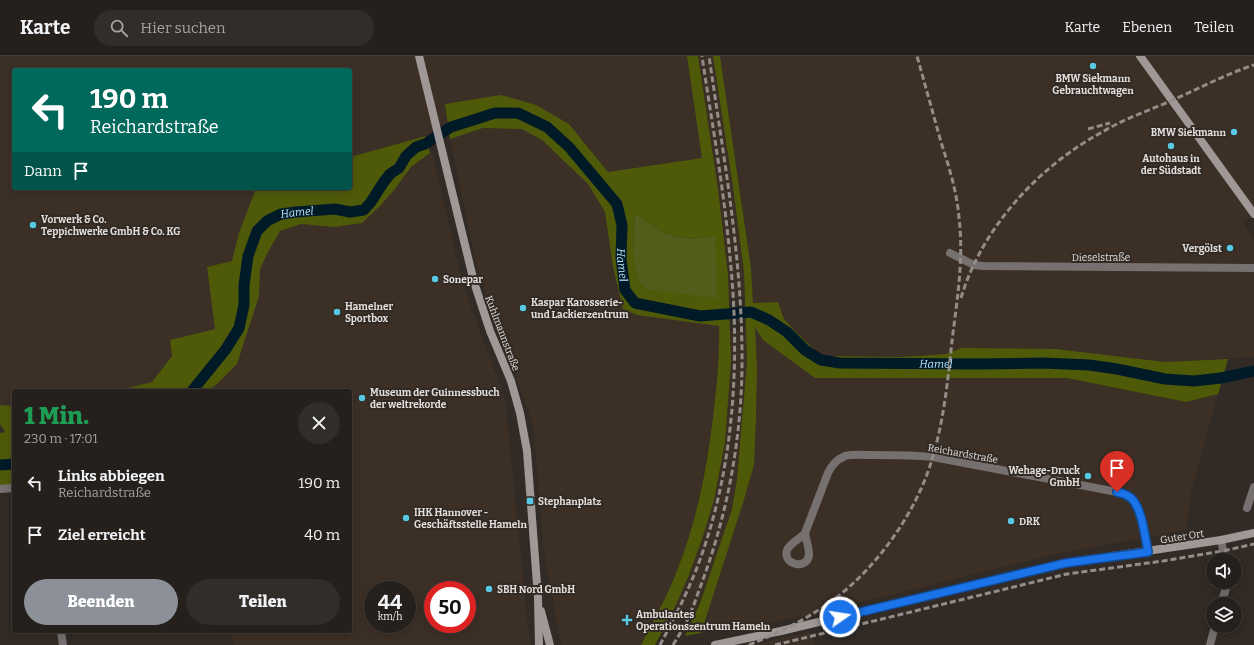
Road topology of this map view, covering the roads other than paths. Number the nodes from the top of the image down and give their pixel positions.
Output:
1 (419, 56) edge
2 (1140, 56) edge
3 (1254, 214) edge
4 (950, 253) dead end
5 (1254, 268) edge
6 (1254, 487) edge
7 (12, 488) edge
8 (0, 489) edge
9 (1247, 508) dead end
10 (805, 533) dead end
11 (1254, 533) edge
12 (1221, 540) junction
13 (1148, 552) junction
14 (1224, 553) edge
15 (538, 598) junction
16 (61, 633) edge
17 (1213, 633) edge
18 (63, 645) edge
19 (539, 645) edge
20 (550, 645) edge
21 (715, 645) edge
22 (1210, 645) edge

1 - 15 main road, Kuhlmannstraße
2 - 3 main road
4 - 5 street, Dieselstraße
6 - 9 street
7 - 8 street
10 - 13 street, Reichardstraße
11 - 12 main road, Guter Ort
12 - 13 main road, Guter Ort
12 - 14 street
13 - 21 main road, Guter Ort
15 - 19 main road, Kuhlmannstraße
15 - 20 main road, Kuhlmannstraße
16 - 18 street
17 - 22 street

